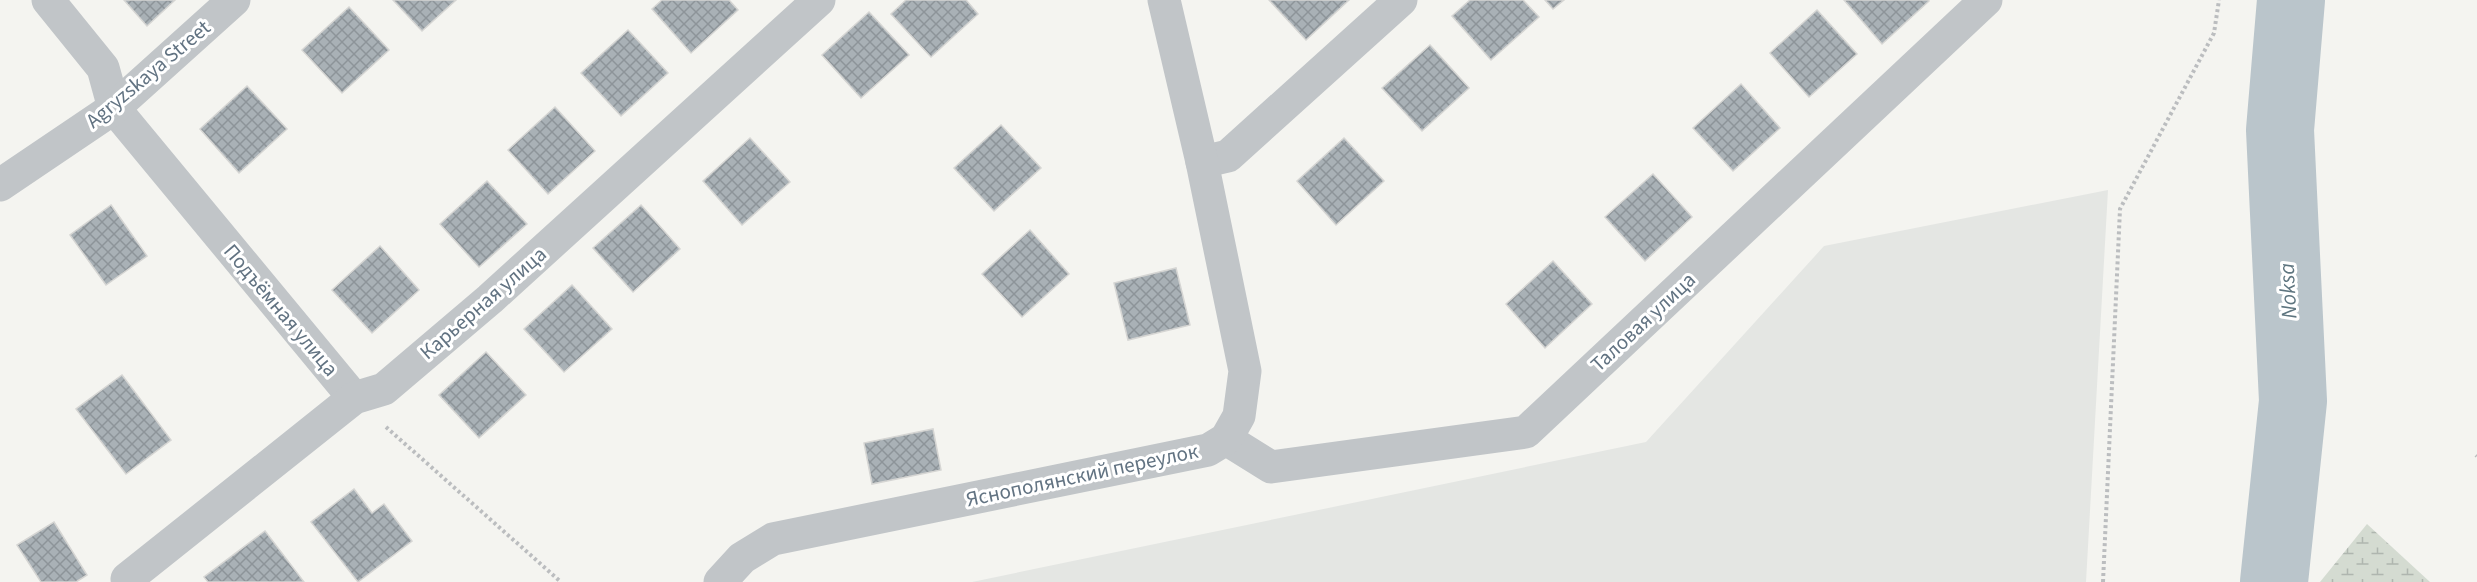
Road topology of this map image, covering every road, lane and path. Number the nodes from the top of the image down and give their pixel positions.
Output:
1 (48, 0) edge
2 (234, 0) edge
3 (819, 0) edge
4 (1164, 0) edge
5 (1401, 0) edge
6 (1986, 0) edge
7 (2219, 0) edge
8 (114, 108) junction
9 (1202, 162) junction
10 (0, 185) edge
11 (354, 398) junction
12 (1226, 440) junction
13 (127, 579) dead end
14 (561, 582) edge
15 (720, 582) edge
16 (2103, 582) edge

1 - 8 street, Подъёмная улица
2 - 8 street, Agryzskaya Street
3 - 11 street, Карьерная улица
4 - 9 street, Яснополянский переулок
5 - 9 street
6 - 12 street, Таловая улица
7 - 16 path
8 - 10 street, Agryzskaya Street
8 - 11 street, Подъёмная улица
9 - 12 street, Яснополянский переулок
11 - 13 street, Карьерная улица
11 - 14 path
12 - 15 street, Яснополянский переулок

